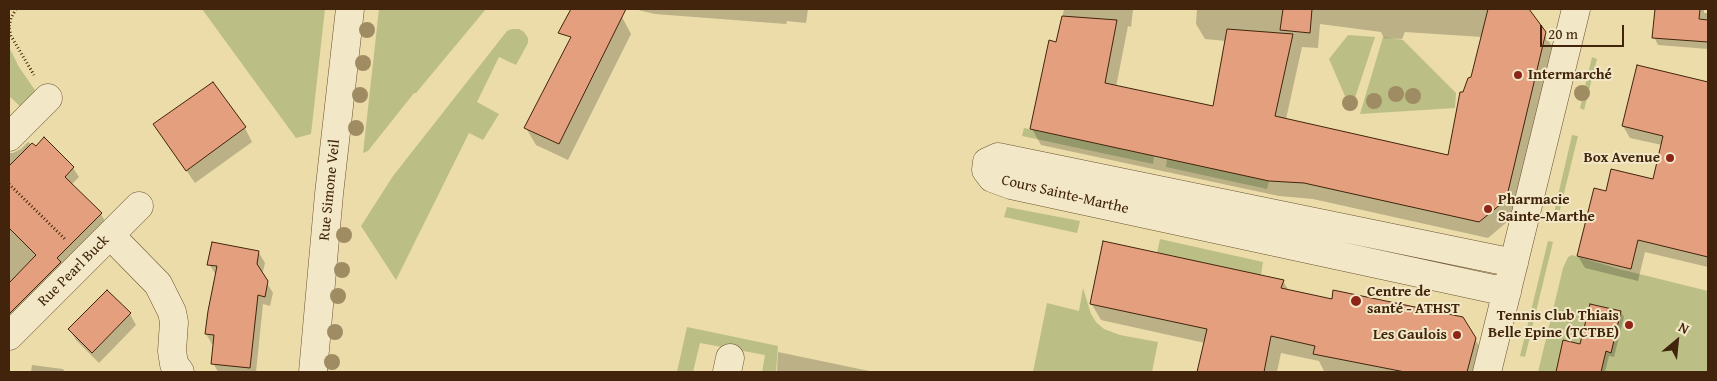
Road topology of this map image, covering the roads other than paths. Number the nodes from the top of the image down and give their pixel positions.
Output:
1 (350, 9) edge
2 (1576, 9) edge
3 (48, 98) road end
4 (9, 137) edge
5 (139, 206) dead end
6 (110, 235) junction
7 (1514, 263) junction
8 (1507, 292) junction
9 (9, 336) edge
10 (180, 372) edge
11 (313, 372) edge
12 (1487, 372) edge

1 - 11 street, Rue Simone Veil
2 - 7 street
3 - 4 street
5 - 6 street, Rue Pearl Buck
6 - 9 street, Rue Pearl Buck
6 - 10 street
7 - 8 street
7 - 8 street, Cours Sainte-Marthe
8 - 12 street

